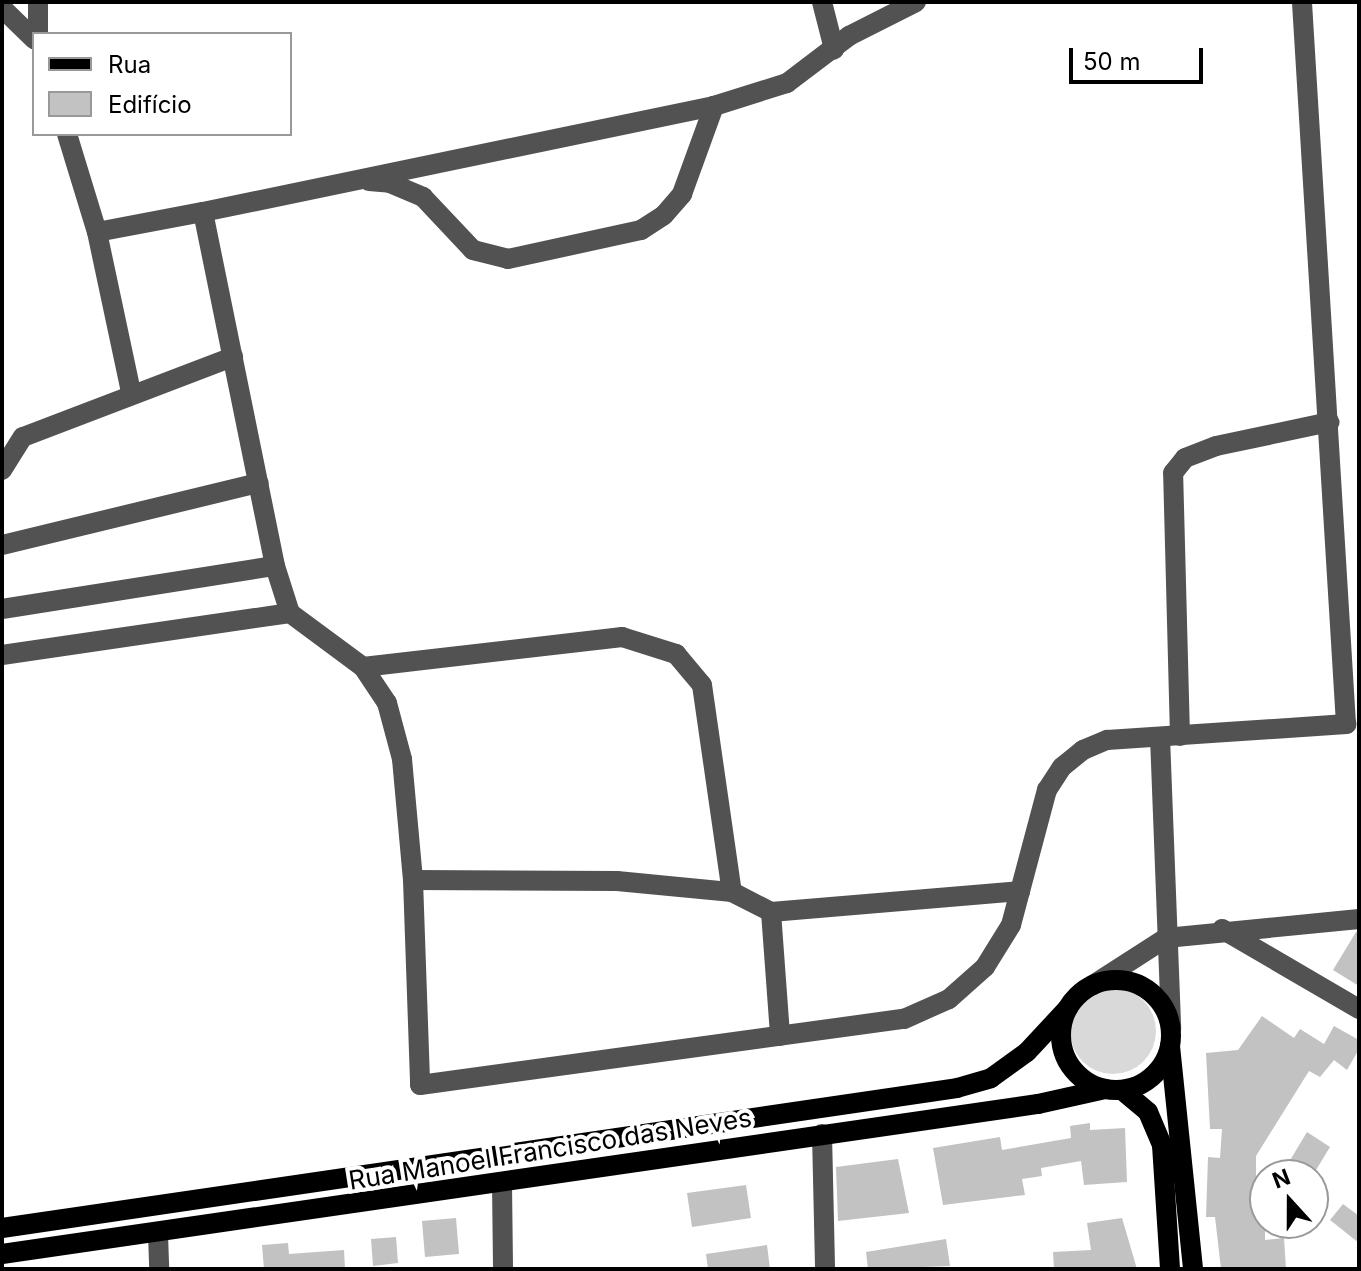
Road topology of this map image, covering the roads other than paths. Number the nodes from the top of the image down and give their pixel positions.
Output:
1 (38, 2) edge
2 (822, 2) edge
3 (916, 2) edge
4 (1302, 2) edge
5 (2, 8) edge
6 (38, 32) edge
7 (32, 37) edge
8 (834, 49) junction
9 (714, 106) junction
10 (68, 136) edge
11 (355, 180) junction
12 (203, 212) junction
13 (97, 232) junction
14 (233, 357) junction
15 (131, 392) junction
16 (1330, 422) junction
17 (2, 470) edge
18 (259, 483) junction
19 (2, 545) edge
20 (275, 566) junction
21 (2, 609) edge
22 (290, 613) junction
23 (2, 655) edge
24 (363, 667) junction
25 (1170, 736) junction
26 (413, 880) junction
27 (1020, 891) junction
28 (732, 892) junction
29 (771, 912) junction
30 (1359, 919) edge
31 (1222, 929) junction
32 (1166, 938) junction
33 (1093, 985) junction
34 (1068, 1008) junction
35 (1359, 1009) edge
36 (780, 1036) junction
37 (1170, 1037) junction
38 (1114, 1090) junction
39 (822, 1134) junction
40 (502, 1184) junction
41 (2, 1228) edge
42 (158, 1234) junction
43 (2, 1254) edge
44 (159, 1269) edge
45 (503, 1269) edge
46 (825, 1269) edge
47 (1170, 1269) edge
48 (1193, 1269) edge

1 - 6 street
2 - 8 street
3 - 8 street
4 - 16 street
5 - 7 street
8 - 9 street
9 - 11 street
9 - 11 street
10 - 13 street
11 - 12 street
12 - 13 street
12 - 14 street
13 - 15 street
14 - 15 street
14 - 18 street
15 - 17 street
16 - 25 street
16 - 25 street
18 - 19 street
18 - 20 street
20 - 21 street
20 - 22 street
22 - 23 street
22 - 24 street
24 - 26 street
24 - 28 street
25 - 27 street
25 - 32 street
26 - 28 street
26 - 36 street
27 - 29 street
27 - 36 street
28 - 29 street
29 - 36 street
30 - 31 street
31 - 32 street
31 - 35 street
32 - 33 street
32 - 37 street
33 - 34 main road
33 - 37 main road
34 - 38 main road
34 - 41 main road, Rua Manoel Francisco das Neves
37 - 38 main road
37 - 48 main road
38 - 39 main road, Rua Manoel Francisco das Neves
38 - 47 main road
39 - 40 main road, Rua Manoel Francisco das Neves
39 - 46 street
40 - 42 main road, Rua Manoel Francisco das Neves
40 - 45 street
42 - 43 main road, Rua Manoel Francisco das Neves
42 - 44 street

